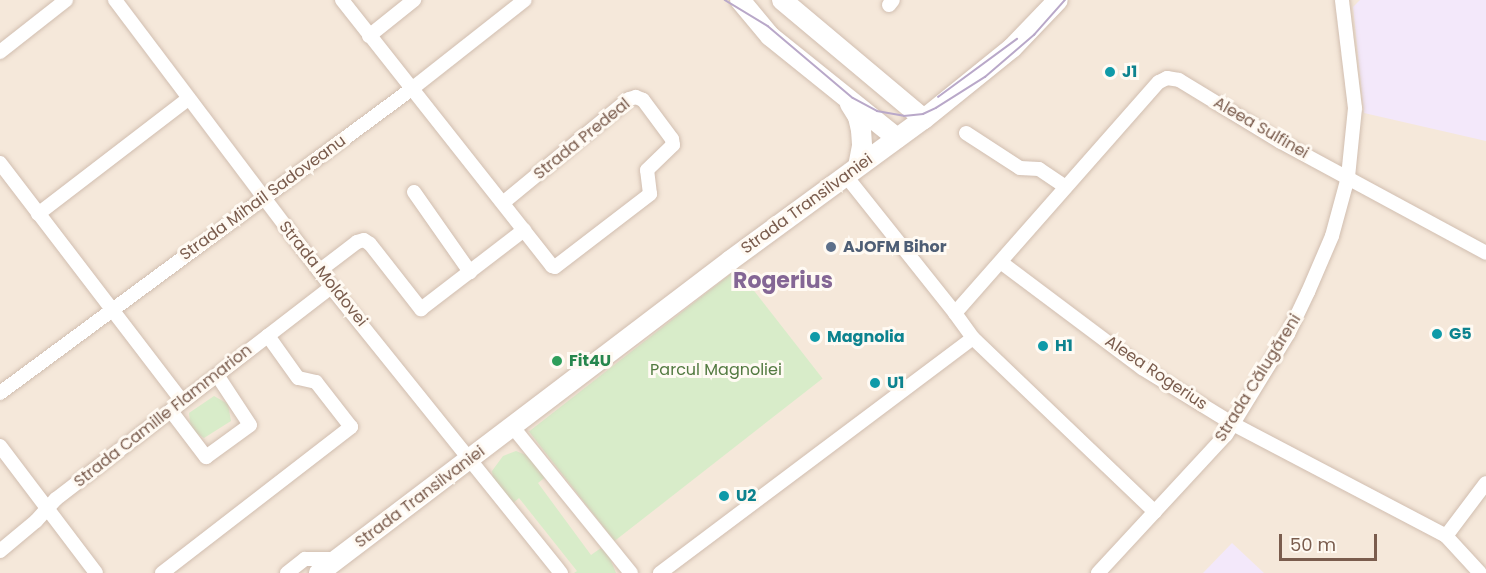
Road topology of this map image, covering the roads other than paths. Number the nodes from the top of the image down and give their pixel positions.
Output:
1 (66, 0) edge
2 (115, 0) edge
3 (342, 0) edge
4 (414, 0) edge
5 (525, 0) edge
6 (740, 0) edge
7 (782, 0) edge
8 (1058, 0) edge
9 (1344, 1) edge
10 (369, 36) junction
11 (0, 52) edge
12 (413, 88) junction
13 (189, 98) junction
14 (847, 100) junction
15 (924, 118) junction
16 (966, 133) dead end
17 (897, 138) junction
18 (0, 162) edge
19 (852, 171) junction
20 (1348, 177) junction
21 (1064, 186) junction
22 (414, 192) dead end
23 (262, 198) junction
24 (503, 203) junction
25 (38, 214) junction
26 (524, 230) junction
27 (1486, 253) edge
28 (1002, 263) junction
29 (319, 271) junction
30 (470, 272) junction
31 (331, 287) junction
32 (113, 308) junction
33 (955, 313) junction
34 (268, 336) junction
35 (973, 338) junction
36 (217, 375) junction
37 (0, 393) edge
38 (176, 406) junction
39 (1233, 423) junction
40 (512, 426) junction
41 (0, 446) edge
42 (469, 459) junction
43 (1486, 483) edge
44 (47, 509) junction
45 (1155, 512) junction
46 (1446, 536) junction
47 (0, 551) edge
48 (337, 560) junction
49 (96, 573) edge
50 (162, 573) edge
51 (287, 573) edge
52 (319, 573) edge
53 (561, 573) edge
54 (631, 573) edge
55 (660, 573) edge
56 (1098, 573) edge
57 (1480, 573) edge

1 - 11 street
2 - 13 street, Strada Moldovei
3 - 10 street
4 - 10 street
5 - 12 street, Strada Mihail Sadoveanu
6 - 14 main road
7 - 15 main road
8 - 15 main road, Strada Transilvaniei
9 - 20 street, Strada Călugăreni
10 - 12 street
12 - 23 street, Strada Mihail Sadoveanu
12 - 24 street
13 - 23 street, Strada Moldovei
13 - 25 street
14 - 17 main road
14 - 19 main road
15 - 17 main road, Strada Transilvaniei
16 - 21 street
17 - 19 main road, Strada Transilvaniei
18 - 25 street
19 - 33 street
19 - 40 main road, Strada Transilvaniei
20 - 21 street, Aleea Sulfinei
20 - 27 street, Aleea Sulfinei
20 - 39 street, Strada Călugăreni
21 - 28 street, Aleea Sulfinei
22 - 30 street
23 - 29 street, Strada Moldovei
23 - 32 street, Strada Mihail Sadoveanu
24 - 26 street
24 - 26 street, Strada Predeal
25 - 32 street
26 - 30 street
28 - 33 street, Aleea Sulfinei
28 - 39 street, Aleea Rogerius
29 - 30 street
29 - 31 street, Strada Moldovei
31 - 34 street, Strada Camille Flammarion
31 - 42 street, Strada Moldovei
32 - 37 street, Strada Mihail Sadoveanu
32 - 38 street
33 - 35 street
34 - 36 street, Strada Camille Flammarion
34 - 50 street
35 - 45 street
35 - 55 street
36 - 38 street, Strada Camille Flammarion
36 - 38 street
38 - 44 street, Strada Camille Flammarion
39 - 45 street, Strada Călugăreni
39 - 46 street, Aleea Rogerius
40 - 42 main road, Strada Transilvaniei
40 - 54 street
41 - 44 street
42 - 48 main road, Strada Transilvaniei
42 - 53 street
43 - 46 street
44 - 47 street, Strada Camille Flammarion
44 - 49 street
45 - 56 street, Strada Călugăreni
46 - 57 street, Aleea Rogerius
48 - 51 street
48 - 52 main road, Strada Transilvaniei

